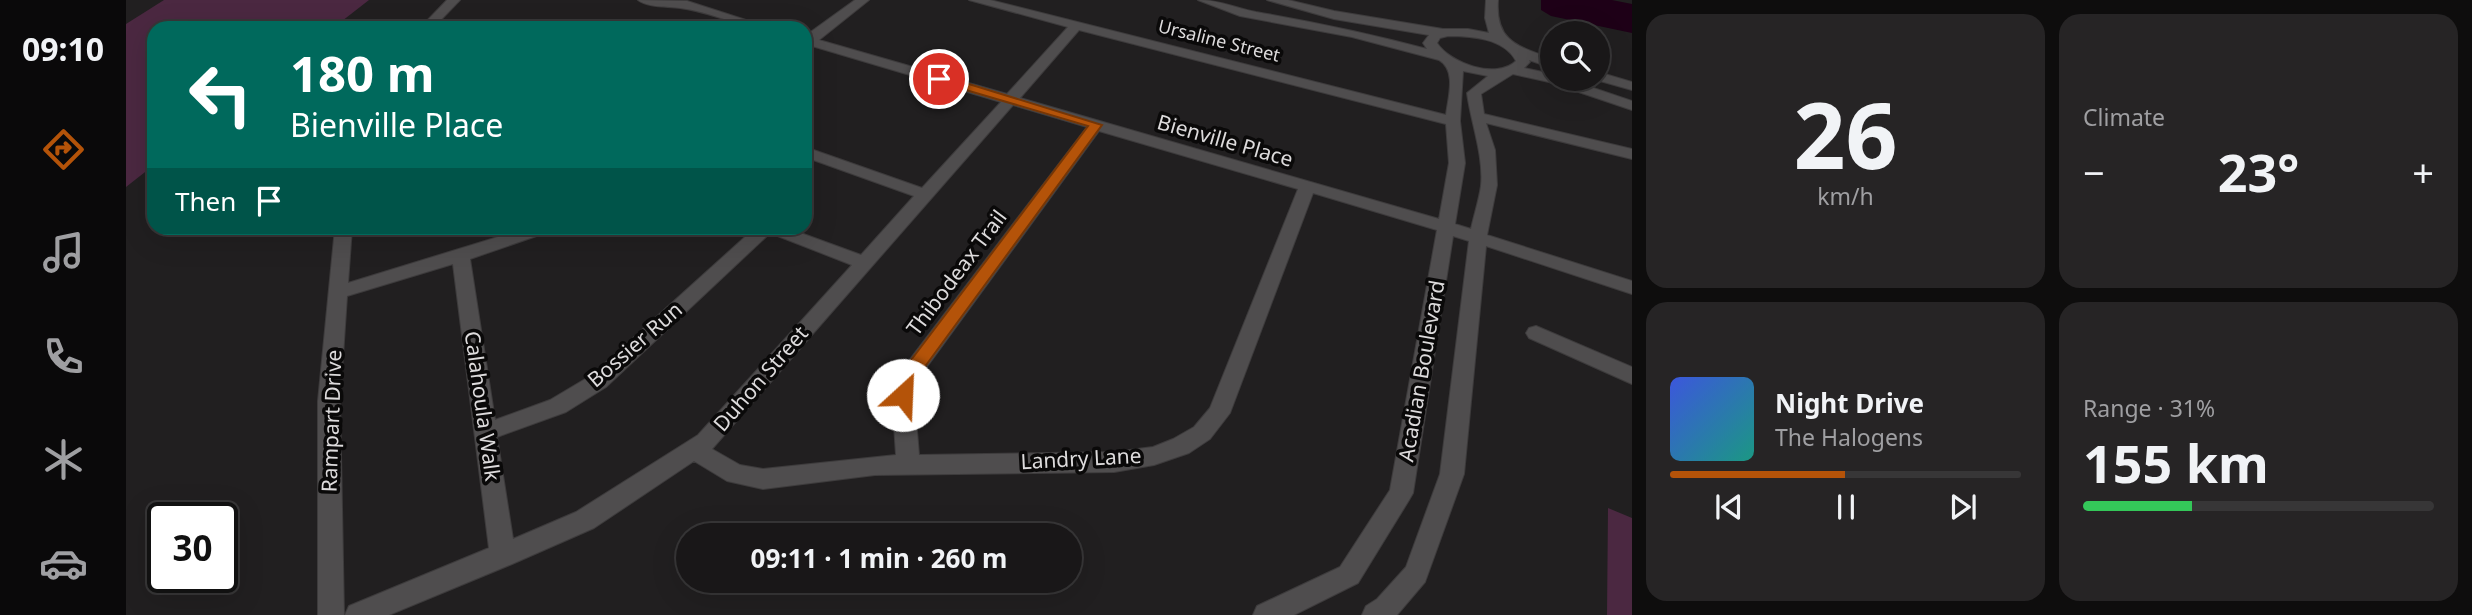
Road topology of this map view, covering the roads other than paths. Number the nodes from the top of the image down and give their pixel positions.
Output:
1 (454, 0) edge
2 (644, 0) edge
3 (863, 0) edge
4 (975, 0) edge
5 (1204, 0) edge
6 (1273, 0) edge
7 (1493, 0) edge
8 (1490, 20) junction
9 (433, 21) edge
10 (741, 21) edge
11 (1077, 25) junction
12 (1448, 32) junction
13 (812, 38) edge
14 (812, 43) edge
15 (1510, 46) junction
16 (1540, 59) edge
17 (1446, 60) junction
18 (1508, 71) junction
19 (1540, 77) edge
20 (1610, 80) edge
21 (1632, 86) edge
22 (1588, 91) edge
23 (1010, 100) junction
24 (1632, 106) edge
25 (1478, 117) junction
26 (1453, 121) junction
27 (1096, 125) junction
28 (812, 154) edge
29 (1632, 155) edge
30 (1307, 187) junction
31 (924, 194) junction
32 (1446, 228) junction
33 (343, 235) edge
34 (525, 235) edge
35 (757, 235) edge
36 (790, 235) edge
37 (1478, 238) junction
38 (461, 256) junction
39 (863, 263) junction
40 (1632, 288) edge
41 (339, 292) junction
42 (1536, 333) dead end
43 (1632, 376) edge
44 (486, 432) junction
45 (693, 449) junction
46 (908, 464) junction
47 (503, 556) junction
48 (331, 615) edge
49 (358, 615) edge
50 (1266, 615) edge
51 (1375, 615) edge

1 - 9 street
2 - 10 street
3 - 13 street
4 - 11 street, Ursaline Street
5 - 17 street
6 - 12 street
7 - 8 street
8 - 12 street
8 - 15 street
11 - 23 street, Duhon Street
11 - 26 street, Ursaline Street
12 - 15 street
12 - 17 street
14 - 23 street, Bienville Place
15 - 16 street
15 - 18 street
17 - 18 street
17 - 26 street, Acadian Boulevard
18 - 19 street
18 - 25 street, Acadian Boulevard
20 - 21 street
22 - 24 street
23 - 27 street, Bienville Place
23 - 31 street, Duhon Street
25 - 29 street
25 - 37 street, Acadian Boulevard
26 - 32 street, Acadian Boulevard
27 - 30 street, Bienville Place
27 - 46 street, Thibodeax Trail
28 - 31 street
30 - 32 street, Bienville Place
30 - 46 street, Landry Lane
31 - 39 street, Duhon Street
32 - 37 street, Bienville Place
32 - 50 street, Acadian Boulevard
33 - 41 street, Rampart Drive
34 - 38 street
35 - 44 street, Bossier Run
36 - 39 street
37 - 40 street, Bienville Place
37 - 51 street, Acadian Boulevard
38 - 41 street
38 - 44 street, Calahoula Walk
39 - 45 street, Duhon Street
41 - 48 street, Rampart Drive
42 - 43 street
44 - 47 street, Calahoula Walk
45 - 46 street, Landry Lane
45 - 47 street, Duhon Street
47 - 49 street, Duhon Street

